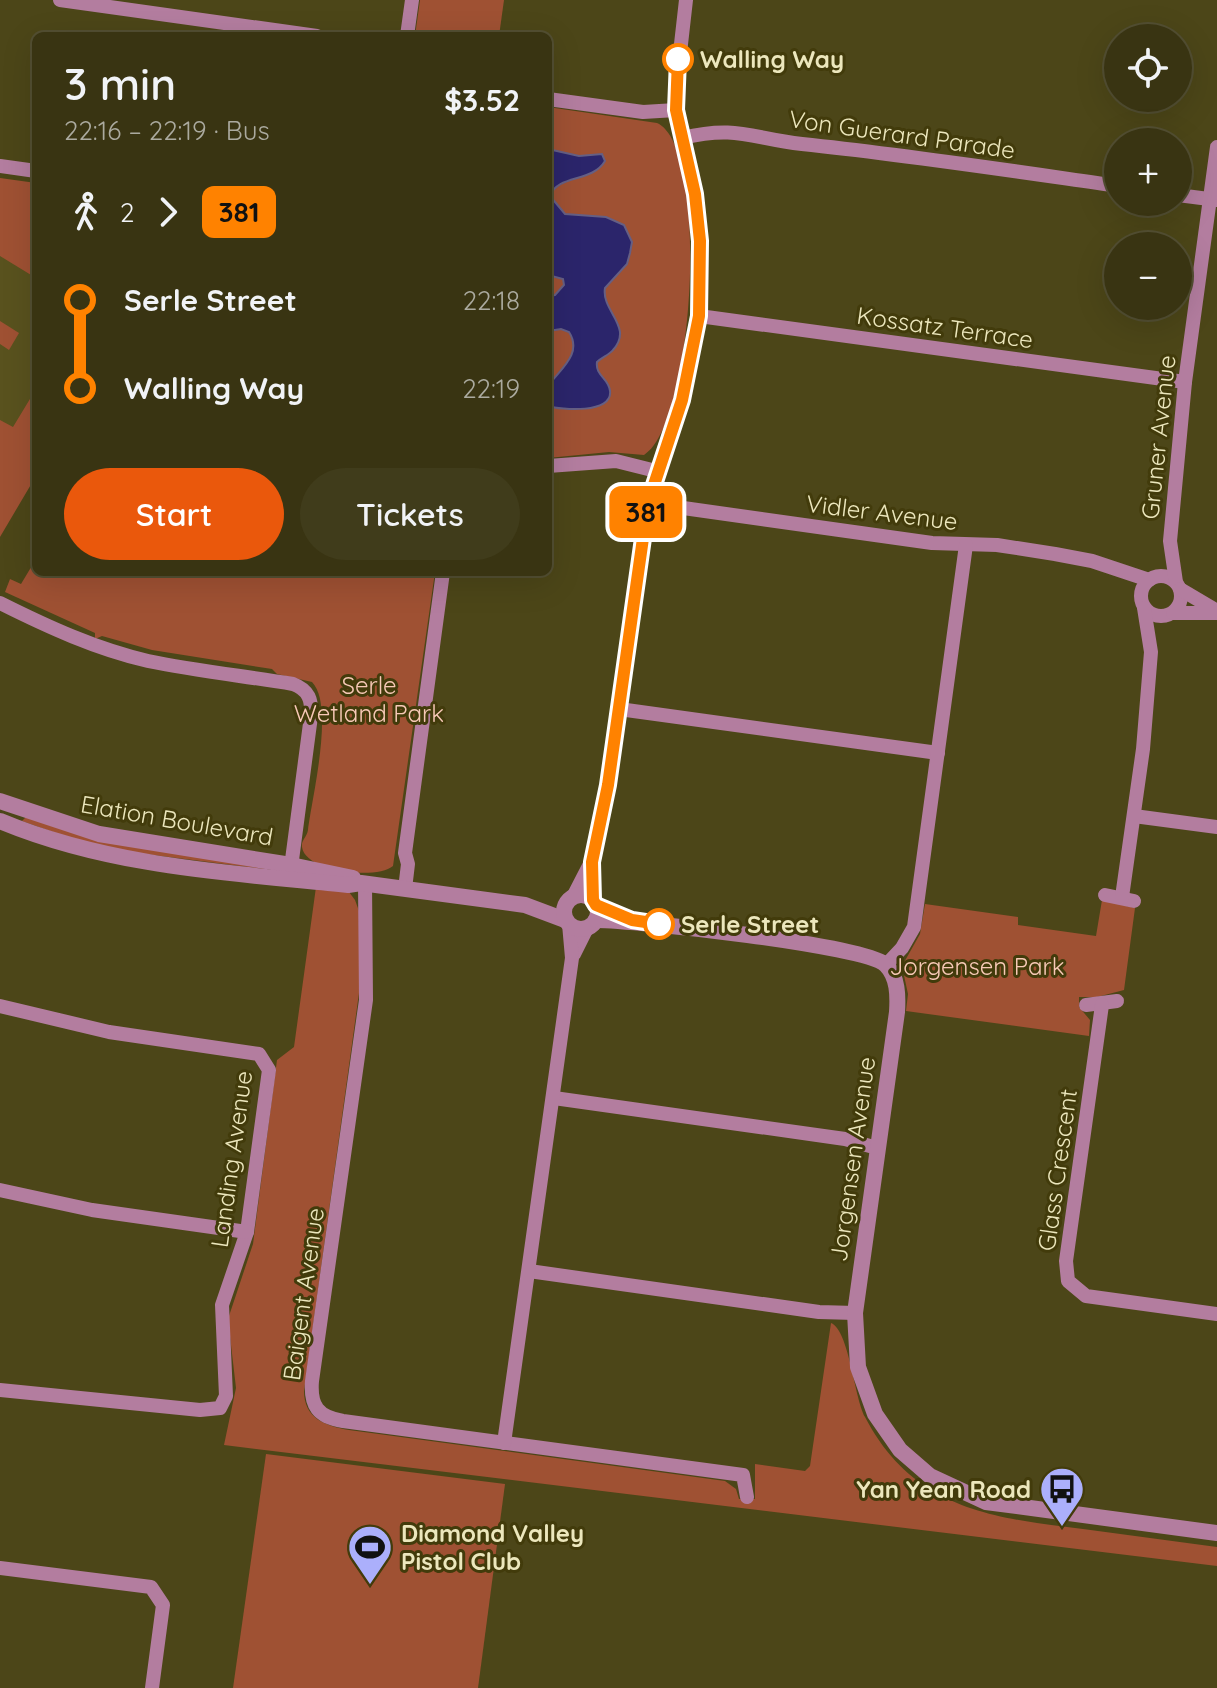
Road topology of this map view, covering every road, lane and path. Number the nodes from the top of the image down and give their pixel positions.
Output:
1 (60, 0) edge
2 (412, 0) edge
3 (686, 0) edge
4 (288, 32) edge
5 (408, 32) edge
6 (552, 100) edge
7 (676, 110) junction
8 (682, 138) junction
9 (1217, 147) edge
10 (0, 166) edge
11 (32, 170) edge
12 (1104, 184) edge
13 (1192, 197) edge
14 (1213, 200) edge
15 (699, 316) junction
16 (1185, 382) junction
17 (552, 466) edge
18 (656, 471) junction
19 (648, 503) junction
20 (1170, 541) junction
21 (966, 545) junction
22 (1109, 567) junction
23 (442, 576) edge
24 (1151, 578) junction
25 (1178, 586) junction
26 (0, 603) edge
27 (1142, 605) junction
28 (1217, 612) edge
29 (1171, 614) junction
30 (1151, 652) junction
31 (619, 709) junction
32 (938, 753) junction
33 (0, 801) edge
34 (18, 809) junction
35 (1134, 816) junction
36 (6, 823) edge
37 (1217, 827) edge
38 (592, 862) junction
39 (290, 872) junction
40 (359, 882) junction
41 (400, 888) junction
42 (1105, 895) dead end
43 (571, 898) junction
44 (525, 905) junction
45 (593, 913) junction
46 (567, 922) junction
47 (572, 958) junction
48 (886, 965) junction
49 (1117, 1001) dead end
50 (1086, 1005) dead end
51 (1102, 1005) junction
52 (0, 1006) edge
53 (554, 1098) junction
54 (878, 1144) junction
55 (0, 1190) edge
56 (247, 1232) junction
57 (529, 1271) junction
58 (1217, 1314) edge
59 (855, 1316) junction
60 (0, 1390) edge
61 (504, 1443) junction
62 (747, 1497) dead end
63 (1217, 1533) edge
64 (0, 1568) edge
65 (152, 1688) edge

1 - 4 street
2 - 5 street
3 - 7 street
6 - 7 street
7 - 8 street
8 - 12 street, Von Guerard Parade
8 - 15 street
9 - 14 street, Gruner Avenue
10 - 11 street
13 - 14 street
14 - 16 street, Gruner Avenue
15 - 16 street, Kossatz Terrace
15 - 18 street
16 - 20 street, Gruner Avenue
17 - 18 street
18 - 19 street
19 - 21 street, Vidler Avenue
19 - 31 street
20 - 24 street, Gruner Avenue
20 - 25 street, Gruner Avenue
21 - 22 street, Vidler Avenue
21 - 32 street
22 - 24 street, Vidler Avenue
22 - 27 street
23 - 41 street
24 - 25 street
24 - 27 street
25 - 28 street
25 - 29 street
26 - 39 street
27 - 29 street
27 - 30 street
28 - 29 street
29 - 30 street
30 - 35 street
31 - 32 street
31 - 38 street
32 - 48 street
33 - 34 street, Elation Boulevard
34 - 36 street
34 - 39 street, Elation Boulevard
35 - 37 street
35 - 42 street
36 - 39 street, Elation Boulevard
38 - 43 street
38 - 45 street
39 - 40 street, Elation Boulevard
40 - 41 street, Elation Boulevard
40 - 61 street, Baigent Avenue
41 - 44 street, Elation Boulevard
43 - 44 street
43 - 45 street
43 - 46 street
44 - 46 street
45 - 46 street
45 - 47 street
45 - 48 street
46 - 47 street
47 - 53 street
48 - 54 street, Jorgensen Avenue
49 - 51 street
50 - 51 street
51 - 58 street, Glass Crescent
52 - 56 street, Landing Avenue
53 - 54 street
53 - 57 street
54 - 59 street, Jorgensen Avenue
55 - 56 street
56 - 60 street, Landing Avenue
57 - 59 street
57 - 61 street
59 - 63 street, Jorgensen Avenue
61 - 62 street, Baigent Avenue
64 - 65 street

